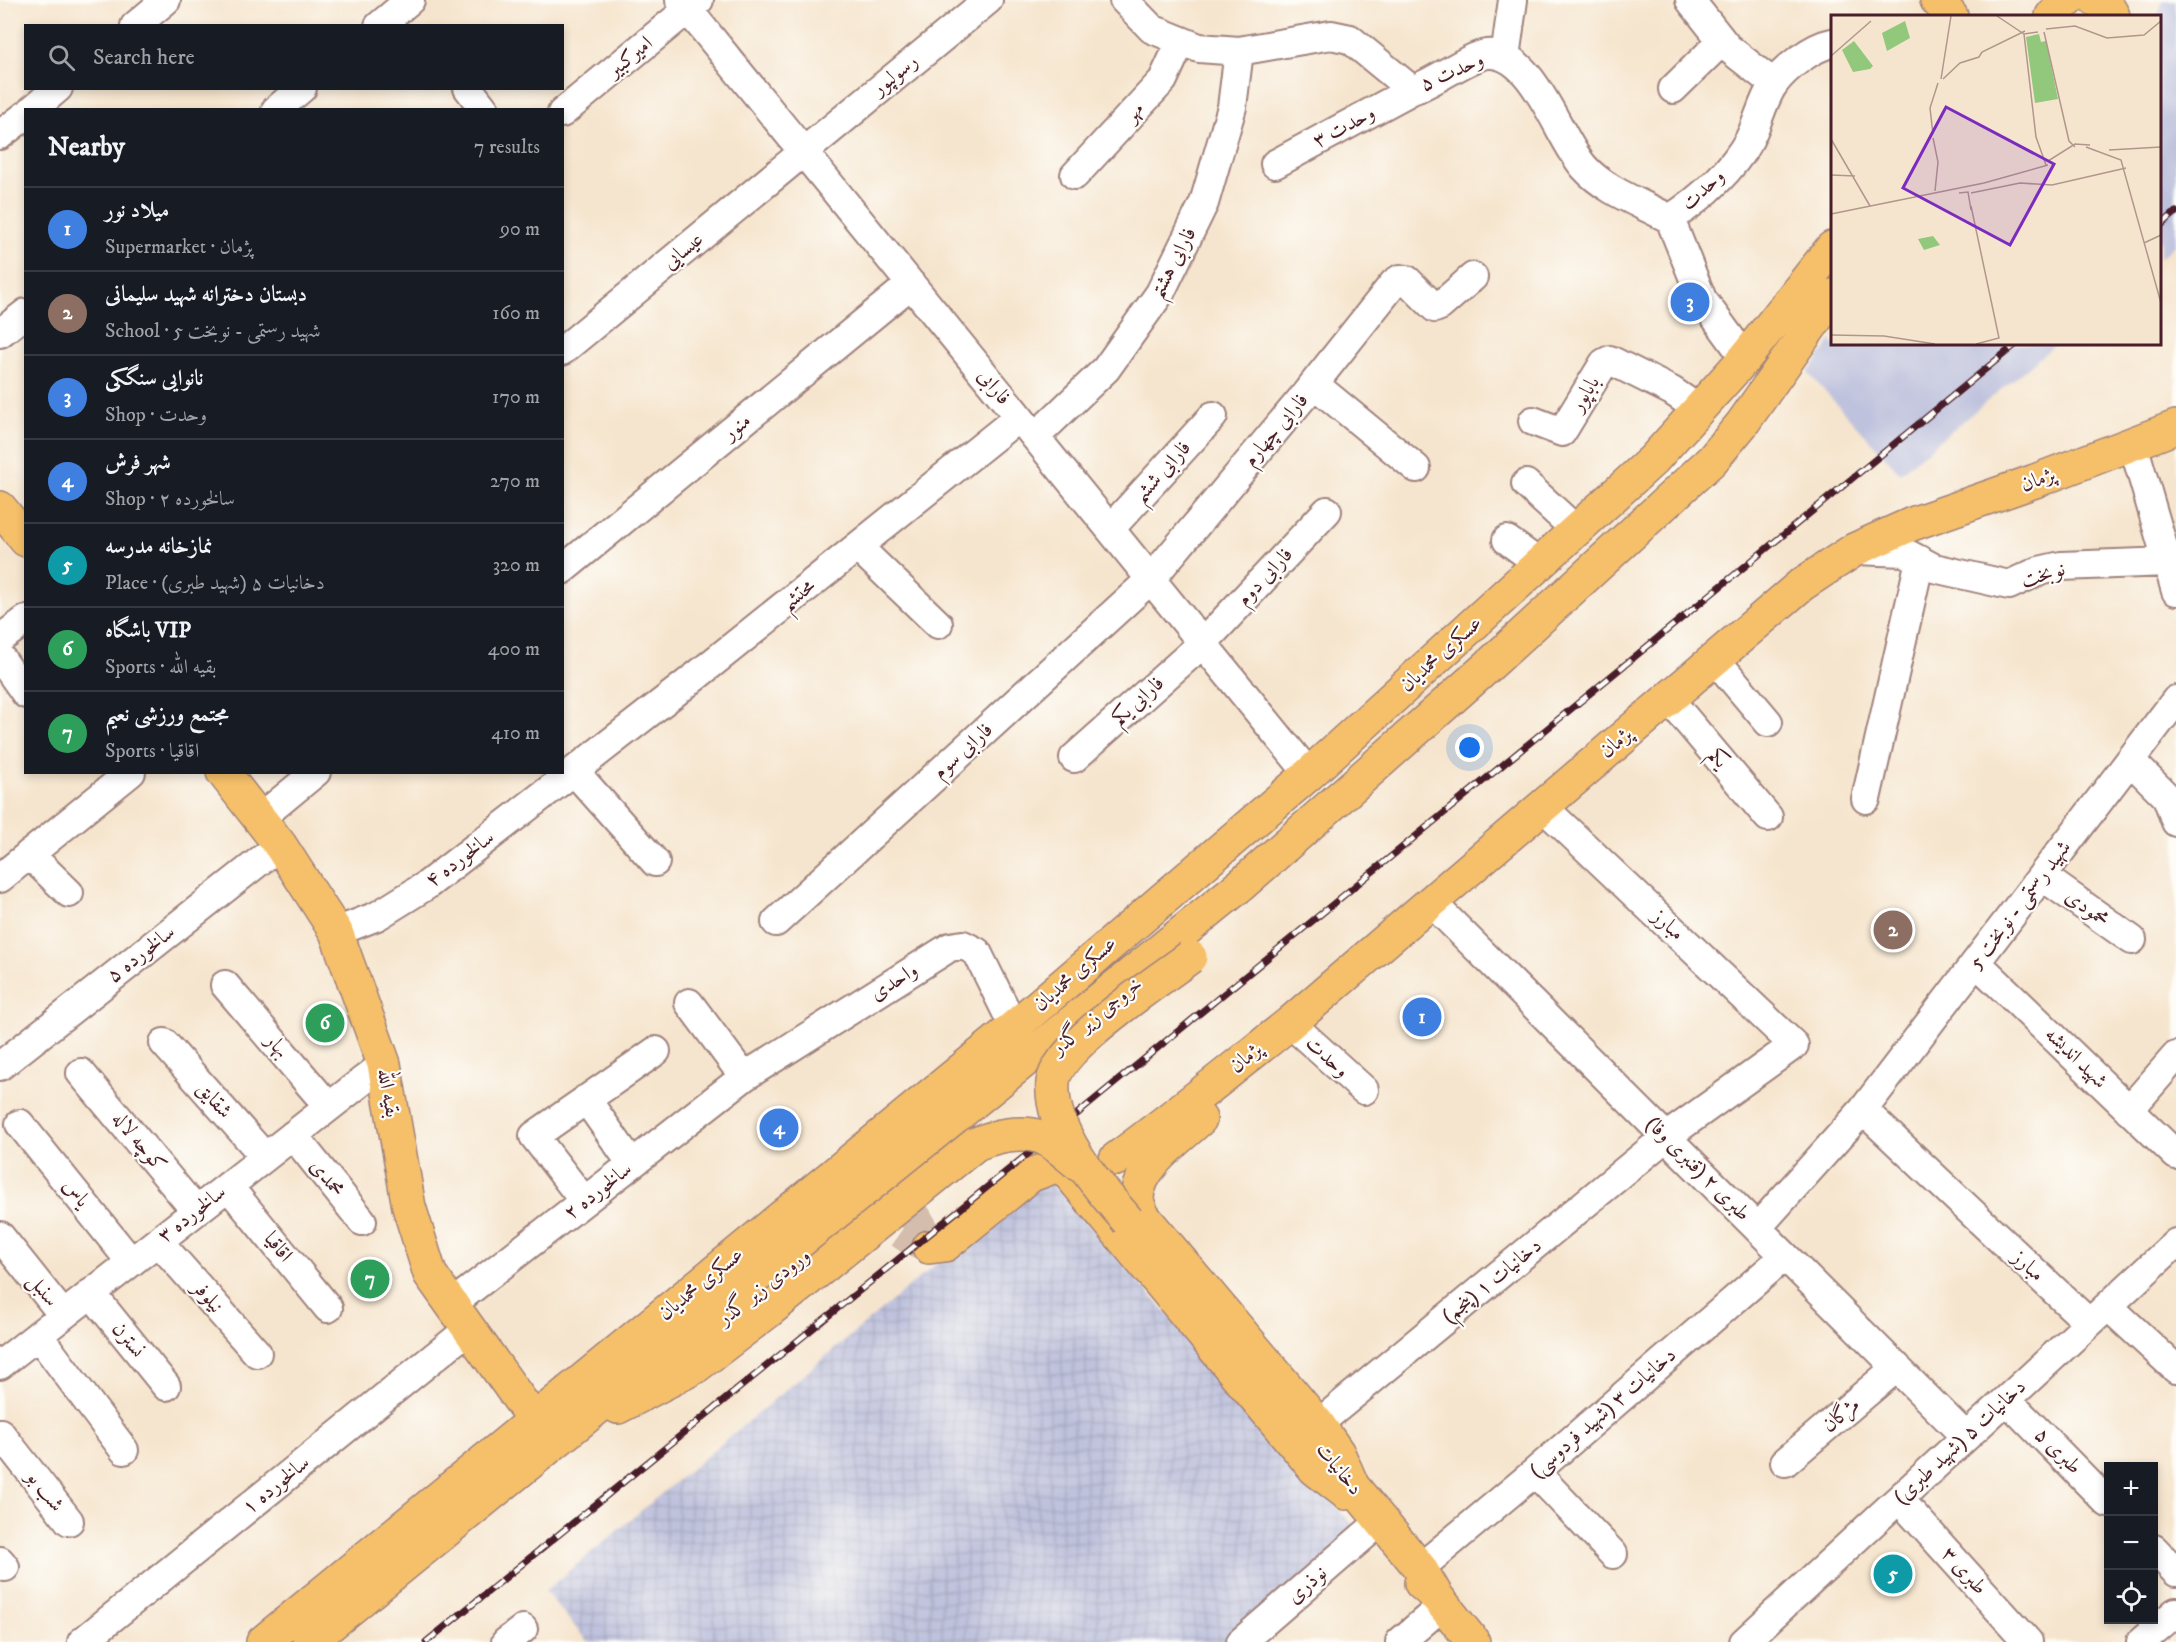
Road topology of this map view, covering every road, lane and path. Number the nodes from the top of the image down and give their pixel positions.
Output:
1 (166, 0) edge
2 (988, 0) edge
3 (1124, 0) edge
4 (1513, 0) edge
5 (1690, 0) edge
6 (2096, 0) edge
7 (2132, 0) edge
8 (689, 3) edge
9 (2112, 15) edge
10 (2125, 15) edge
11 (137, 24) edge
12 (1181, 41) junction
13 (1722, 41) junction
14 (1831, 43) edge
15 (1239, 51) junction
16 (1506, 57) junction
17 (1774, 84) junction
18 (1673, 89) dead end
19 (56, 90) edge
20 (300, 90) edge
21 (470, 90) edge
22 (1413, 90) junction
23 (34, 108) edge
24 (278, 108) edge
25 (483, 108) edge
26 (564, 111) edge
27 (24, 117) edge
28 (0, 135) edge
29 (803, 151) junction
30 (1275, 164) dead end
31 (1075, 175) dead end
32 (1671, 219) junction
33 (1831, 250) edge
34 (1473, 277) dead end
35 (910, 284) junction
36 (1831, 299) edge
37 (24, 315) edge
38 (0, 333) edge
39 (564, 349) edge
40 (1745, 358) junction
41 (1314, 384) junction
42 (1700, 410) junction
43 (1213, 416) dead end
44 (1533, 421) dead end
45 (1027, 427) junction
46 (2176, 427) edge
47 (2133, 444) junction
48 (1416, 468) dead end
49 (1526, 484) dead end
50 (0, 491) edge
51 (0, 508) edge
52 (1328, 511) dead end
53 (24, 515) edge
54 (1110, 529) junction
55 (1576, 530) junction
56 (24, 538) edge
57 (1507, 540) dead end
58 (858, 547) junction
59 (1854, 550) junction
60 (2173, 559) edge
61 (1920, 560) junction
62 (1540, 564) junction
63 (564, 568) edge
64 (1150, 579) junction
65 (2176, 591) edge
66 (24, 621) edge
67 (938, 624) dead end
68 (0, 639) edge
69 (1203, 644) junction
70 (0, 657) edge
71 (1715, 659) junction
72 (24, 691) edge
73 (1668, 699) junction
74 (2176, 700) edge
75 (1768, 722) dead end
76 (1387, 756) junction
77 (1074, 758) dead end
78 (2130, 760) junction
79 (574, 771) junction
80 (129, 774) edge
81 (225, 774) edge
82 (314, 774) edge
83 (1309, 774) junction
84 (1866, 799) dead end
85 (1331, 803) junction
86 (1542, 806) junction
87 (1768, 817) dead end
88 (260, 819) junction
89 (2176, 822) edge
90 (280, 844) junction
91 (29, 854) junction
92 (655, 862) dead end
93 (2042, 876) junction
94 (0, 878) edge
95 (1242, 884) junction
96 (69, 893) dead end
97 (1430, 901) junction
98 (776, 922) dead end
99 (336, 932) junction
100 (2132, 940) dead end
101 (1976, 962) junction
102 (225, 985) dead end
103 (689, 1003) dead end
104 (1014, 1027) junction
105 (1282, 1029) junction
106 (164, 1043) dead end
107 (1794, 1045) joint
108 (656, 1051) dead end
109 (2176, 1056) edge
110 (384, 1064) junction
111 (1, 1065) edge
112 (81, 1073) dead end
113 (744, 1077) junction
114 (1364, 1090) dead end
115 (586, 1099) junction
116 (330, 1107) junction
117 (1863, 1110) junction
118 (2129, 1110) junction
119 (20, 1124) dead end
120 (293, 1135) junction
121 (1666, 1137) junction
122 (943, 1140) dead end
123 (2176, 1155) edge
124 (265, 1157) junction
125 (1116, 1159) dead end
126 (632, 1164) junction
127 (1072, 1166) junction
128 (228, 1186) junction
129 (584, 1201) junction
130 (196, 1211) junction
131 (848, 1220) tunnel mouth
132 (362, 1221) dead end
133 (1757, 1228) junction
134 (0, 1236) edge
135 (158, 1240) junction
136 (2176, 1243) edge
137 (929, 1247) dead end
138 (1785, 1256) junction
139 (131, 1262) junction
140 (91, 1293) junction
141 (328, 1308) dead end
142 (63, 1315) junction
143 (2098, 1315) junction
144 (460, 1317) junction
145 (38, 1335) junction
146 (675, 1343) junction
147 (257, 1353) dead end
148 (1, 1362) edge
149 (1897, 1368) junction
150 (2176, 1369) edge
151 (166, 1386) dead end
152 (2007, 1400) junction
153 (1318, 1424) junction
154 (546, 1429) junction
155 (0, 1433) edge
156 (1966, 1437) junction
157 (124, 1450) dead end
158 (1785, 1462) dead end
159 (1535, 1472) junction
160 (1350, 1490) junction
161 (2104, 1498) edge
162 (1899, 1499) junction
163 (69, 1521) dead end
164 (1374, 1527) junction
165 (2158, 1553) edge
166 (1613, 1554) dead end
167 (1420, 1568) junction
168 (2176, 1572) edge
169 (1440, 1601) junction
170 (2176, 1612) edge
171 (1752, 1640) edge
172 (82, 1642) edge
173 (263, 1642) edge
174 (309, 1642) edge
175 (1240, 1642) edge
176 (1400, 1642) edge
177 (1473, 1642) edge
178 (2028, 1642) edge
179 (2141, 1642) edge

1 - 11 street
2 - 29 street, رسولپور
3 - 12 street, وحدت ۵
4 - 16 street
5 - 13 street
6 - 9 main road
7 - 10 main road
8 - 26 street, امیرکبیر
8 - 29 street, فارابی
12 - 15 street, وحدت ۵
12 - 31 street, مهر
13 - 17 street
13 - 18 street
14 - 17 street, وحدت
15 - 22 street, وحدت ۵
15 - 45 street, فارابی هشتم
16 - 22 street, وحدت ۵
16 - 32 street, وحدت ۵
17 - 32 street, وحدت
19 - 23 street
20 - 24 street
21 - 25 street
22 - 30 street, وحدت ۳
27 - 28 street
29 - 35 street, فارابی
29 - 39 street, عیسایی
32 - 40 street, وحدت
33 - 40 main road, عسکری محمدیان
34 - 41 street, فارابی چهارم
35 - 45 street, فارابی
35 - 63 street, منور
36 - 76 main road, عسکری محمدیان
37 - 38 street
40 - 42 main road, عسکری محمدیان
41 - 48 street
41 - 64 street, فارابی چهارم
42 - 44 street, باباپور
42 - 55 main road, عسکری محمدیان
43 - 54 street, فارابی ششم
45 - 54 street, فارابی
45 - 58 street, محتشم
46 - 47 main road, پژمان
47 - 59 main road, پژمان
47 - 60 street
49 - 55 street
50 - 53 main road
51 - 56 main road
52 - 69 street, فارابی دوم
54 - 64 street, فارابی
55 - 62 main road, عسکری محمدیان
57 - 62 street
58 - 67 street
58 - 79 street, محتشم
59 - 61 street, نوبخت
59 - 71 main road, پژمان
60 - 61 street, نوبخت
60 - 65 street
61 - 84 street
62 - 83 main road, عسکری محمدیان
64 - 69 street, فارابی
64 - 98 street, فارابی سوم
66 - 68 street
69 - 77 street, فارابی یکم
69 - 83 street, فارابی
70 - 72 street
71 - 73 main road, پژمان
71 - 75 street
73 - 86 main road, پژمان
73 - 87 street, یکم
74 - 78 street, شهید رستمی - نوبخت 5
76 - 85 main road, عسکری محمدیان
76 - 127 main road, bridge
78 - 89 street
78 - 93 street, شهید رستمی - نوبخت 5
79 - 92 street
79 - 99 street, سالخورده ۴
80 - 91 street
81 - 88 main road, بقیه الله
82 - 88 street
83 - 85 main road
83 - 104 main road, عسکری محمدیان
85 - 95 main road, عسکری محمدیان
86 - 97 main road, پژمان
86 - 107 street, مبارز
88 - 90 main road, بقیه الله
90 - 99 main road, بقیه الله
90 - 111 street, سالخورده ۵
91 - 94 street
91 - 96 street
93 - 100 street, محمودی
93 - 101 street, شهید رستمی - نوبخت 5
95 - 122 main road, خروجی زیر گذر
95 - 146 main road, عسکری محمدیان
97 - 105 main road, پژمان
97 - 121 street, طبری ۲ (قنبری وفا)
99 - 110 main road, بقیه الله
101 - 117 street, شهید رستمی - نوبخت 5
101 - 118 street, شهید اندیشه
102 - 116 street, بهار
103 - 113 street
104 - 113 street, واحدی
104 - 154 main road, عسکری محمدیان
105 - 114 street, وحدت
105 - 125 main road, پژمان
105 - 153 main road
106 - 124 street, شقایق
107 - 121 street, دخانیات ۱ (پنجم)
108 - 115 street
109 - 118 street
110 - 116 street, سالخورده ۳
110 - 144 main road, بقیه الله
112 - 130 street, کوچه لاله
113 - 126 street, سالخورده ۲
115 - 126 street
115 - 129 street
116 - 120 street, سالخورده ۳
117 - 133 street, شهید رستمی - نوبخت 5
117 - 143 street, مبارز
118 - 123 street, شهید اندیشه
119 - 139 street, یاس
120 - 124 street, سالخورده ۳
120 - 132 street, محمدی
121 - 133 street, طبری ۲ (قنبری وفا)
121 - 153 street, دخانیات ۱ (پنجم)
124 - 128 street, سالخورده ۳
126 - 129 street, سالخورده ۲
127 - 137 main road
127 - 154 main road, bridge
127 - 160 main road, دخانیات, bridge
127 - 160 main road
128 - 130 street, سالخورده ۳
128 - 141 street, اقاقیا
129 - 144 street, سالخورده ۲
130 - 135 street, سالخورده ۳
131 - 146 main road, ورودی زیر گذر
133 - 138 street, طبری ۲ (قنبری وفا)
134 - 142 street, سنبل
135 - 139 street, سالخورده ۳
135 - 147 street, نیلوفر
136 - 143 street, دخانیات ۵ (شهید طبری)
138 - 149 street, طبری ۲ (قنبری وفا)
138 - 159 street, دخانیات ۳ (شهید فردوسی)
139 - 140 street, سالخورده ۳
140 - 142 street, سالخورده ۳
140 - 151 street, نسترن
142 - 145 street, سالخورده ۳
143 - 150 street, مبارز
143 - 152 street, دخانیات ۵ (شهید طبری)
144 - 154 main road, بقیه الله
144 - 172 street, سالخورده ۱
145 - 148 street, سالخورده ۳
145 - 157 street
146 - 154 main road, عسکری محمدیان
149 - 156 street, طبری ۲ (قنبری وفا)
149 - 158 street, مژگان
152 - 156 street, دخانیات ۵ (شهید طبری)
152 - 161 street, طبری ۵
153 - 160 main road
154 - 173 main road, عسکری محمدیان
154 - 174 main road, عسکری محمدیان
155 - 163 street, شب بو
156 - 162 street, دخانیات ۵ (شهید طبری)
159 - 166 street
159 - 167 street, دخانیات ۳ (شهید فردوسی)
160 - 164 main road, دخانیات
160 - 167 main road, دخانیات
162 - 171 street, دخانیات ۵ (شهید طبری)
162 - 178 street, طبری ۳
164 - 169 main road, دخانیات
164 - 175 street, نوذری
165 - 168 street
167 - 169 main road, دخانیات
169 - 176 street
169 - 177 main road, دخانیات
170 - 179 street

